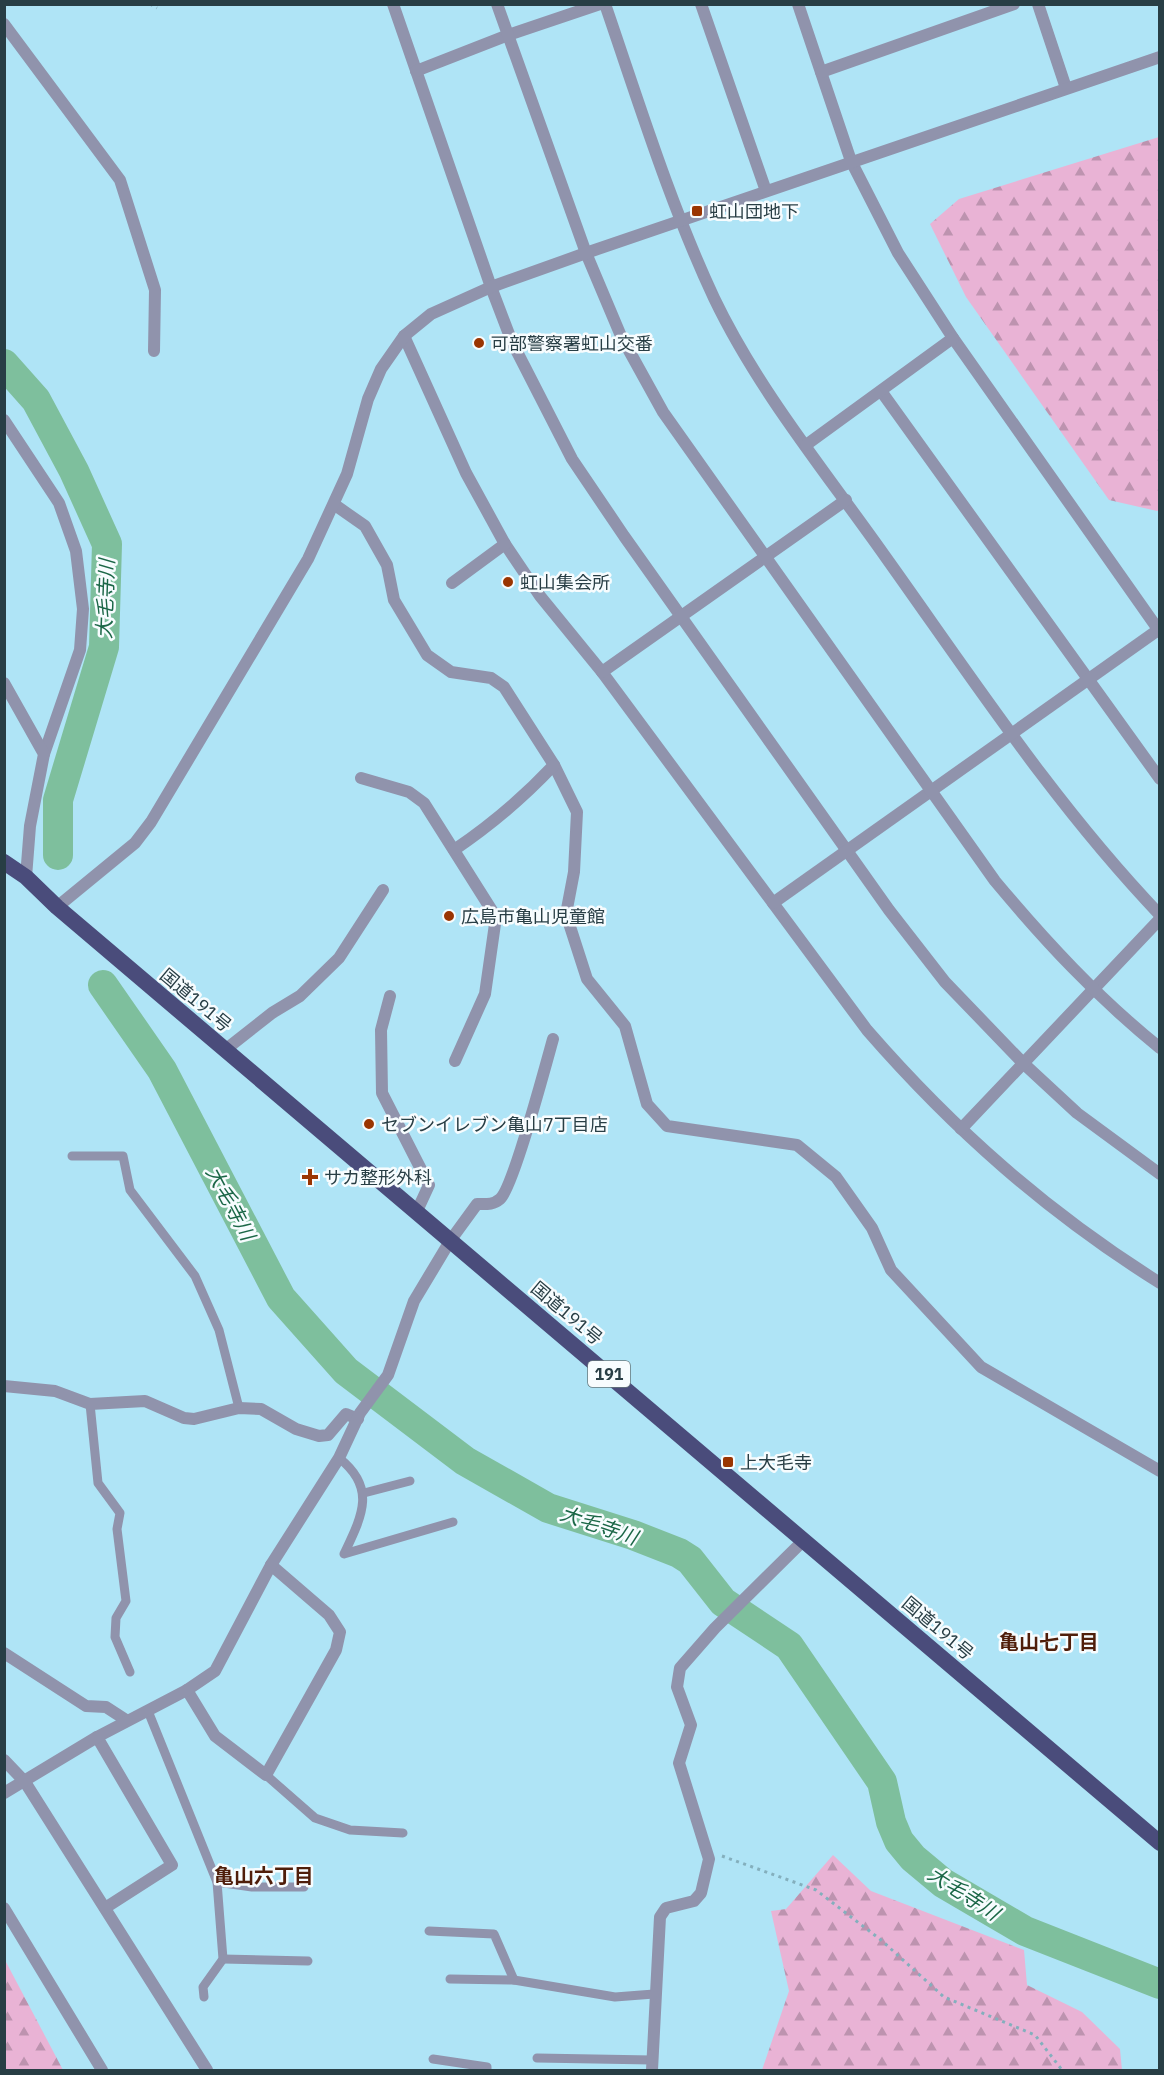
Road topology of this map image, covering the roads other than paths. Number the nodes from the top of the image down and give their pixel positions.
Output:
1 (393, 4) edge
2 (497, 4) edge
3 (600, 4) edge
4 (605, 4) edge
5 (701, 4) edge
6 (798, 4) edge
7 (1014, 4) edge
8 (1038, 4) edge
9 (4, 24) edge
10 (508, 35) junction
11 (1160, 57) edge
12 (416, 71) junction
13 (821, 72) junction
14 (1066, 88) junction
15 (852, 161) junction
16 (766, 191) junction
17 (681, 221) junction
18 (586, 253) junction
19 (490, 287) junction
20 (404, 336) junction
21 (953, 338) junction
22 (154, 351) dead end
23 (881, 391) junction
24 (4, 420) edge
25 (806, 445) junction
26 (846, 500) junction
27 (335, 505) junction
28 (505, 544) junction
29 (765, 558) junction
30 (452, 583) dead end
31 (683, 618) junction
32 (1159, 631) edge
33 (602, 672) junction
34 (1087, 680) junction
35 (4, 683) edge
36 (1012, 733) junction
37 (44, 754) junction
38 (554, 765) junction
39 (361, 778) dead end
40 (1160, 779) edge
41 (930, 792) junction
42 (454, 850) junction
43 (848, 850) junction
44 (4, 862) edge
45 (26, 877) junction
46 (382, 890) dead end
47 (772, 903) junction
48 (57, 907) junction
49 (1160, 917) edge
50 (1092, 990) junction
51 (390, 996) dead end
52 (553, 1039) dead end
53 (1160, 1048) edge
54 (225, 1050) junction
55 (455, 1061) dead end
56 (1023, 1064) junction
57 (961, 1129) junction
58 (72, 1156) dead end
59 (1160, 1174) edge
60 (417, 1211) junction
61 (450, 1241) junction
62 (1160, 1282) edge
63 (4, 1386) edge
64 (90, 1404) junction
65 (239, 1408) junction
66 (359, 1416) junction
67 (339, 1458) junction
68 (1160, 1472) edge
69 (410, 1481) dead end
70 (364, 1493) junction
71 (453, 1522) dead end
72 (803, 1541) junction
73 (271, 1565) junction
74 (4, 1653) edge
75 (130, 1672) dead end
76 (187, 1690) junction
77 (148, 1712) junction
78 (126, 1720) junction
79 (97, 1737) junction
80 (4, 1760) edge
81 (266, 1775) junction
82 (25, 1782) junction
83 (4, 1794) edge
84 (404, 1833) dead end
85 (1160, 1843) edge
86 (217, 1882) junction
87 (304, 1887) dead end
88 (4, 1908) edge
89 (105, 1908) junction
90 (429, 1930) dead end
91 (223, 1959) junction
92 (308, 1961) dead end
93 (450, 1979) dead end
94 (514, 1980) junction
95 (654, 1994) junction
96 (204, 1997) dead end
97 (537, 2058) dead end
98 (433, 2059) dead end
99 (652, 2065) edge
100 (102, 2070) edge
101 (207, 2070) edge
102 (487, 2070) edge

1 - 12 street
2 - 10 street
3 - 10 street
4 - 17 street
5 - 16 street
6 - 13 street
7 - 13 street
8 - 14 street
9 - 22 street
10 - 12 street
10 - 18 street
11 - 14 street
12 - 19 street
13 - 15 street
14 - 15 street
15 - 16 street
15 - 21 street
16 - 17 street
17 - 18 street
17 - 25 street
18 - 19 street
18 - 29 street
19 - 20 street
19 - 31 street
20 - 27 street
20 - 28 street
21 - 23 street
21 - 32 street
23 - 25 street
23 - 34 street
24 - 37 street
25 - 26 street
26 - 29 street
26 - 36 street
27 - 38 street
27 - 48 street
28 - 30 street
28 - 33 street
29 - 31 street
29 - 41 street
31 - 33 street
31 - 43 street
32 - 34 street
33 - 47 street
34 - 36 street
34 - 40 street
35 - 37 street
36 - 41 street
36 - 49 street
37 - 45 street
38 - 42 street
38 - 68 street
39 - 42 street
41 - 43 street
41 - 50 street
42 - 55 street
43 - 47 street
43 - 56 street
44 - 45 highway, 国道191号 / 191
45 - 48 highway, 国道191号 / 191
46 - 54 street
47 - 57 street
48 - 54 highway, 国道191号 / 191
49 - 50 street
50 - 53 street
50 - 56 street
51 - 60 street
52 - 61 street
54 - 60 highway, 国道191号 / 191
56 - 57 street
56 - 59 street
57 - 62 street
58 - 65 lane
60 - 61 highway, 国道191号 / 191
61 - 66 street
61 - 72 highway, 国道191号 / 191
63 - 64 street
64 - 65 street
64 - 75 lane
65 - 66 street
66 - 67 street
67 - 70 lane
67 - 73 street
69 - 70 lane
70 - 71 lane
72 - 85 highway, 国道191号 / 191
72 - 95 street
73 - 76 street
73 - 81 street
74 - 78 street
76 - 77 street
76 - 81 street
77 - 78 street
77 - 86 lane
78 - 79 street
79 - 82 street
79 - 89 street
80 - 82 street
81 - 84 lane
82 - 83 street
82 - 89 street
86 - 87 lane
86 - 91 lane
88 - 100 street
89 - 101 street
90 - 94 lane
91 - 92 lane
91 - 96 lane
93 - 94 lane
94 - 95 lane
95 - 99 street
97 - 99 lane
98 - 102 lane

